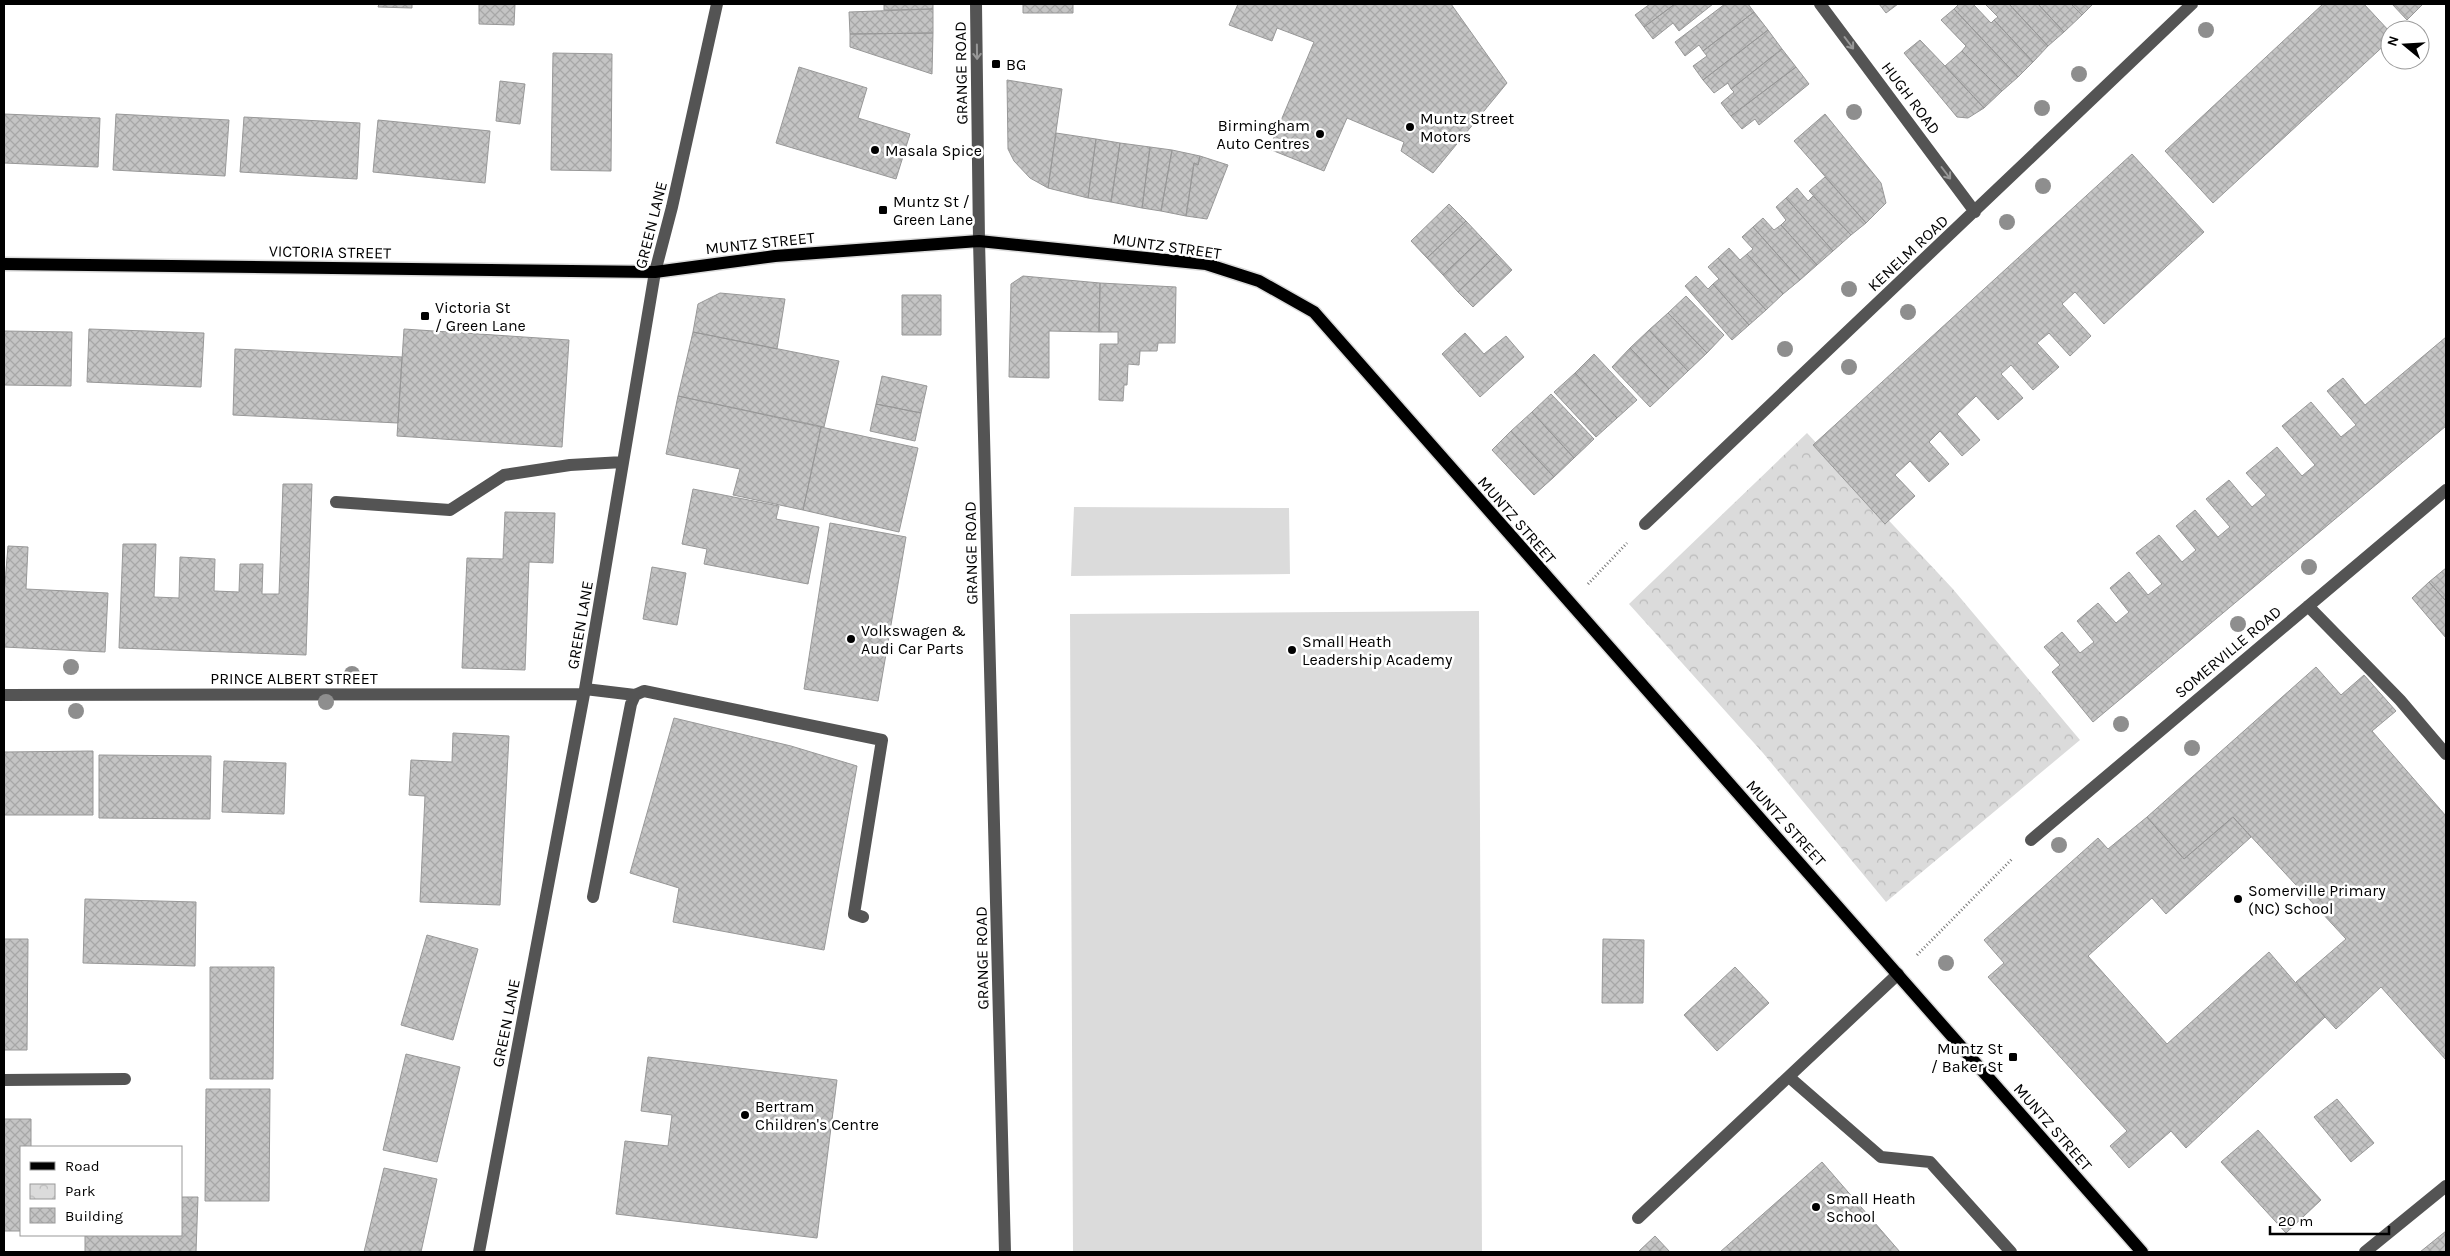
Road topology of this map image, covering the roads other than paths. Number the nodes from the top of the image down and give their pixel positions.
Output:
1 (717, 4) edge
2 (976, 4) edge
3 (1820, 4) edge
4 (2192, 4) edge
5 (1975, 212) junction
6 (979, 241) junction
7 (4, 264) edge
8 (655, 272) junction
9 (624, 462) junction
10 (2446, 490) edge
11 (336, 502) dead end
12 (1645, 524) road end
13 (2308, 606) junction
14 (585, 692) junction
15 (4, 695) edge
16 (635, 695) junction
17 (2446, 754) edge
18 (2031, 840) road end
19 (593, 897) dead end
20 (863, 917) dead end
21 (1898, 974) junction
22 (1789, 1077) junction
23 (125, 1079) dead end
24 (4, 1080) edge
25 (2446, 1186) edge
26 (1638, 1218) dead end
27 (478, 1252) edge
28 (1006, 1252) edge
29 (2011, 1252) edge
30 (2142, 1252) edge
31 (2364, 1252) edge

1 - 8 street, GREEN LANE
2 -> 6 street, GRANGE ROAD
3 -> 5 street, HUGH ROAD
4 - 5 street, KENELM ROAD
5 - 12 street, KENELM ROAD
6 - 8 main road, MUNTZ STREET
6 - 21 main road, MUNTZ STREET
6 - 28 street, GRANGE ROAD
7 - 8 main road, VICTORIA STREET
8 - 9 street, GREEN LANE
9 - 11 street
9 - 14 street, GREEN LANE
10 - 13 street, SOMERVILLE ROAD
13 - 17 street
13 - 18 street, SOMERVILLE ROAD
14 - 15 street, PRINCE ALBERT STREET
14 - 16 street, PRINCE ALBERT STREET
14 - 27 street, GREEN LANE
16 - 19 street
16 - 20 street, PRINCE ALBERT STREET
21 - 22 street
21 - 30 main road, MUNTZ STREET
22 - 26 street
22 - 29 street
23 - 24 street
25 - 31 street

